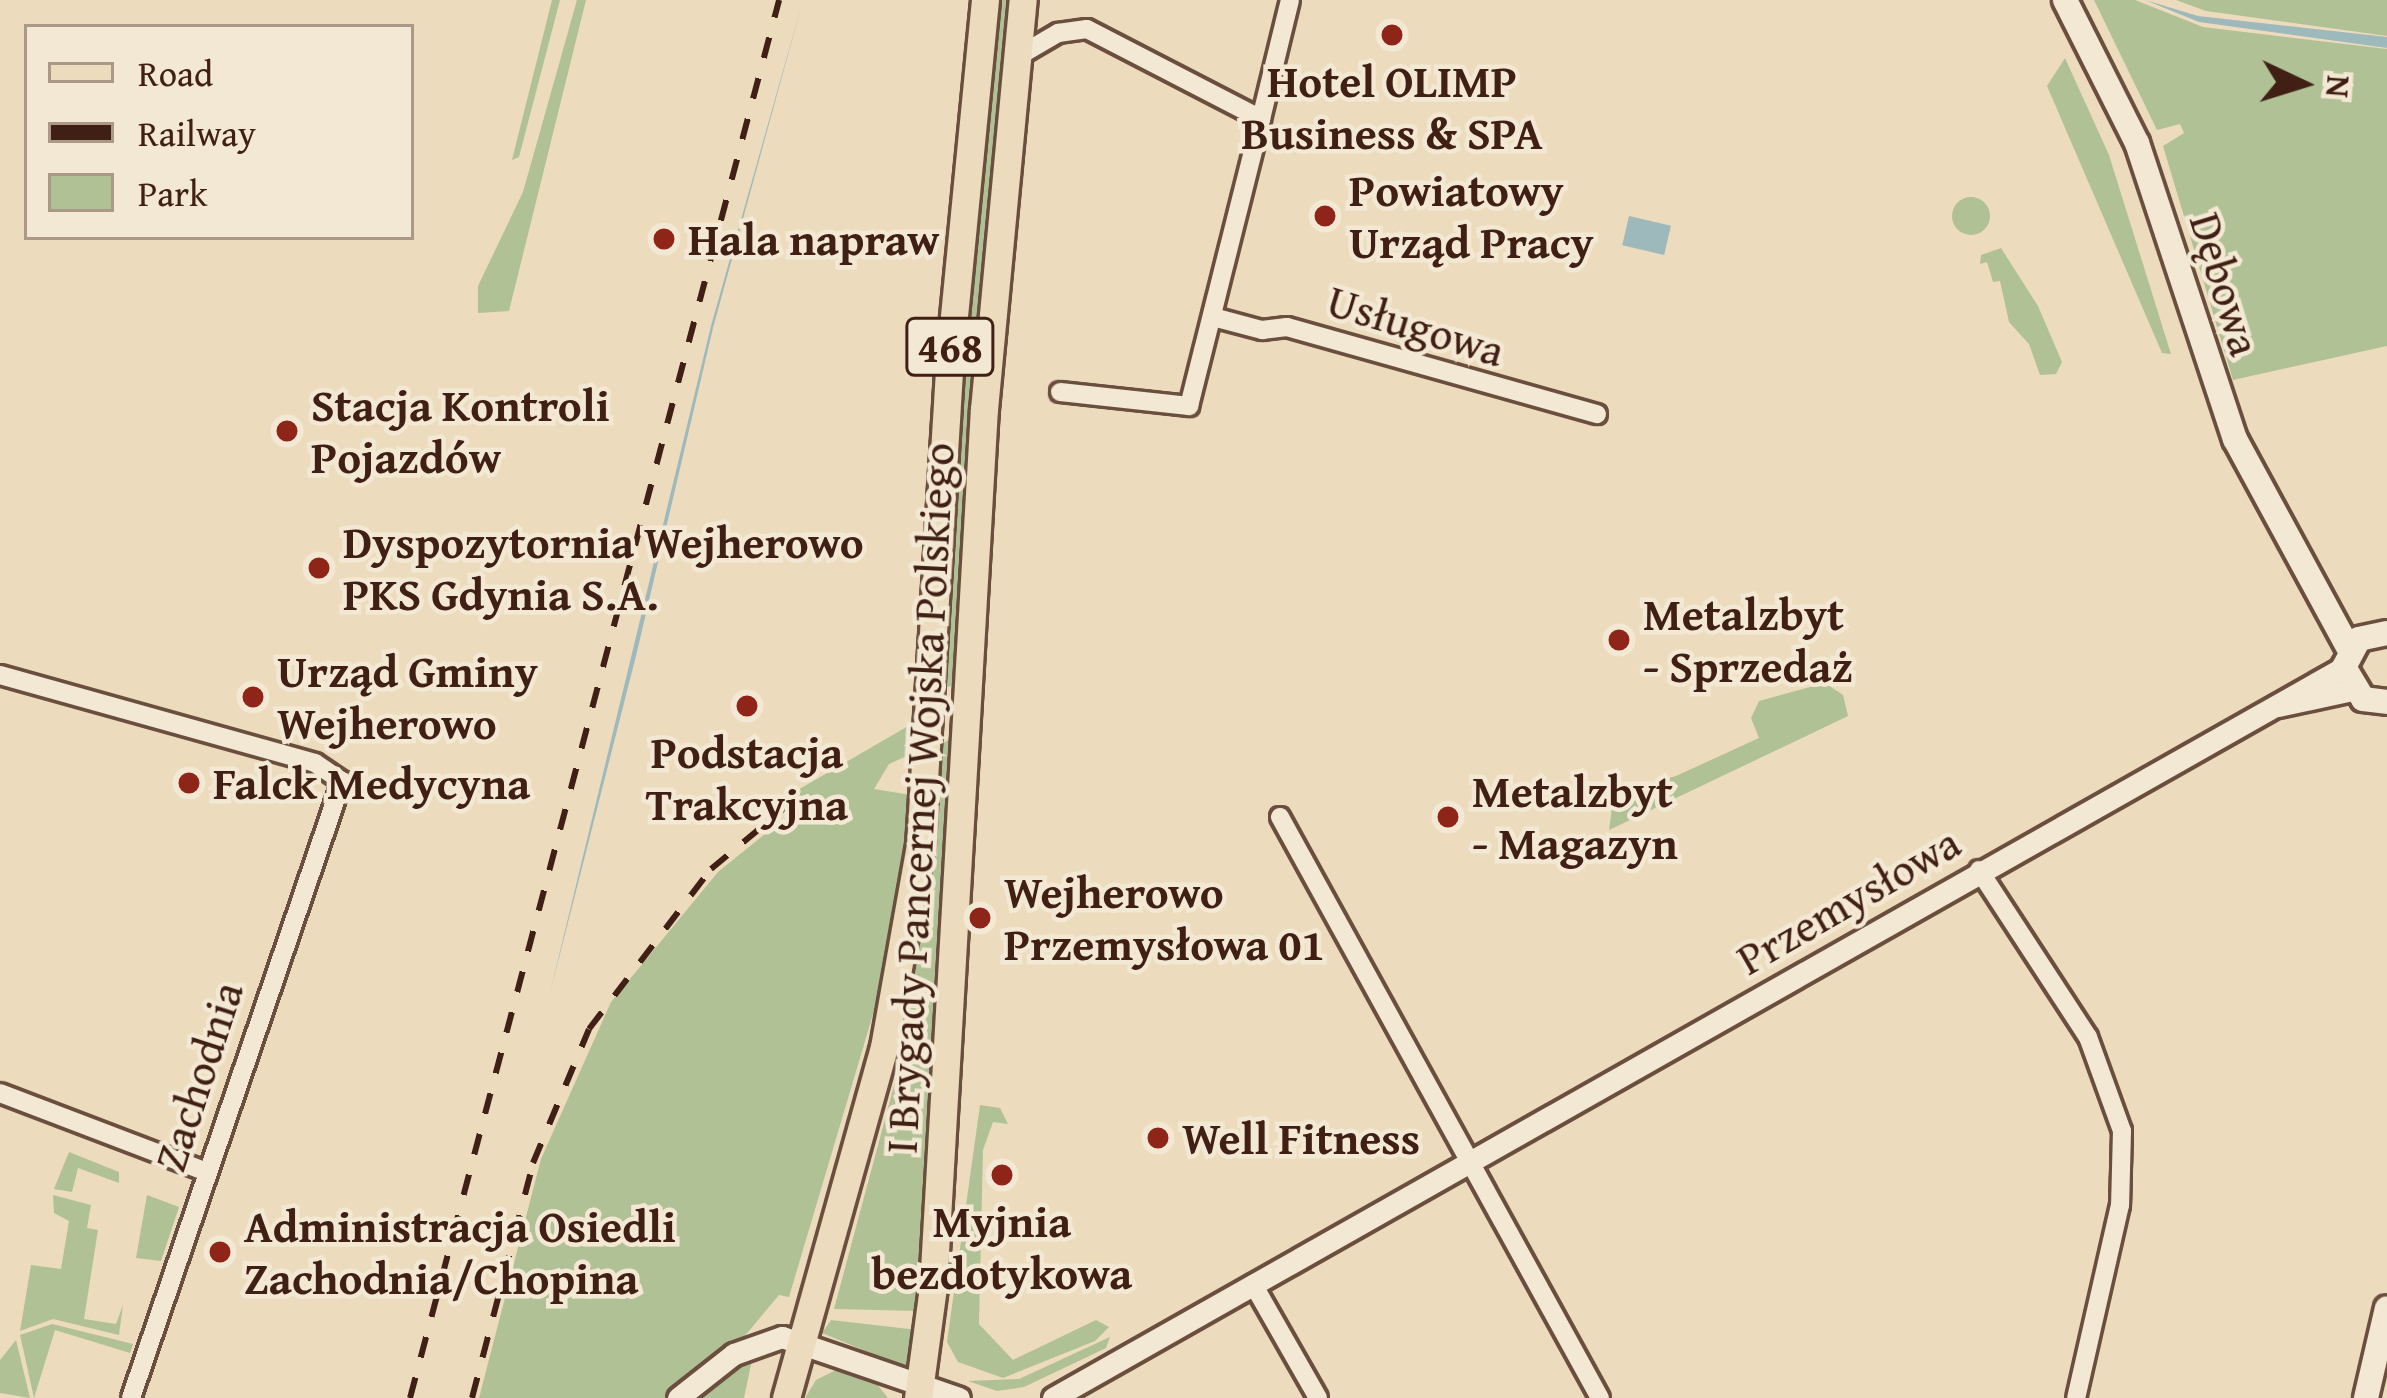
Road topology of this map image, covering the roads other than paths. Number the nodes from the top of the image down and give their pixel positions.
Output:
1 (985, 0) edge
2 (1023, 0) edge
3 (1291, 0) edge
4 (2066, 0) edge
5 (1017, 57) junction
6 (1261, 119) junction
7 (1213, 317) junction
8 (1060, 392) dead end
9 (1598, 414) dead end
10 (2316, 587) junction
11 (2379, 633) edge
12 (2348, 669) junction
13 (0, 675) edge
14 (2383, 710) edge
15 (1280, 817) dead end
16 (1979, 870) junction
17 (0, 1093) edge
18 (1465, 1163) junction
19 (207, 1172) junction
20 (1253, 1284) junction
21 (2387, 1308) edge
22 (799, 1340) junction
23 (919, 1392) edge
24 (131, 1398) edge
25 (678, 1398) edge
26 (786, 1398) edge
27 (959, 1398) edge
28 (1054, 1398) edge
29 (1318, 1398) edge
30 (1600, 1398) edge
31 (2076, 1398) edge
32 (2366, 1398) edge

1 - 22 main road, I Brygady Pancernej Wojska Polskiego / 468
2 - 5 main road, I Brygady Pancernej Wojska Polskiego / 468
3 - 6 street
4 - 10 main road, Dębowa
5 - 6 street
5 - 23 main road, I Brygady Pancernej Wojska Polskiego / 468
6 - 7 street
7 - 8 street
7 - 9 street, Usługowa
10 - 11 main road, Dębowa
10 - 12 main road, Dębowa
11 - 12 main road
12 - 14 main road
12 - 16 street, Przemysłowa
13 - 19 street, Zachodnia
15 - 18 street
16 - 18 street, Przemysłowa
16 - 31 street
17 - 19 street
18 - 20 street, Przemysłowa
18 - 30 street
19 - 24 street, Zachodnia
20 - 28 street, Przemysłowa
20 - 29 street
21 - 32 main road
22 - 23 street
22 - 25 street
22 - 26 main road, 468
23 - 27 street

